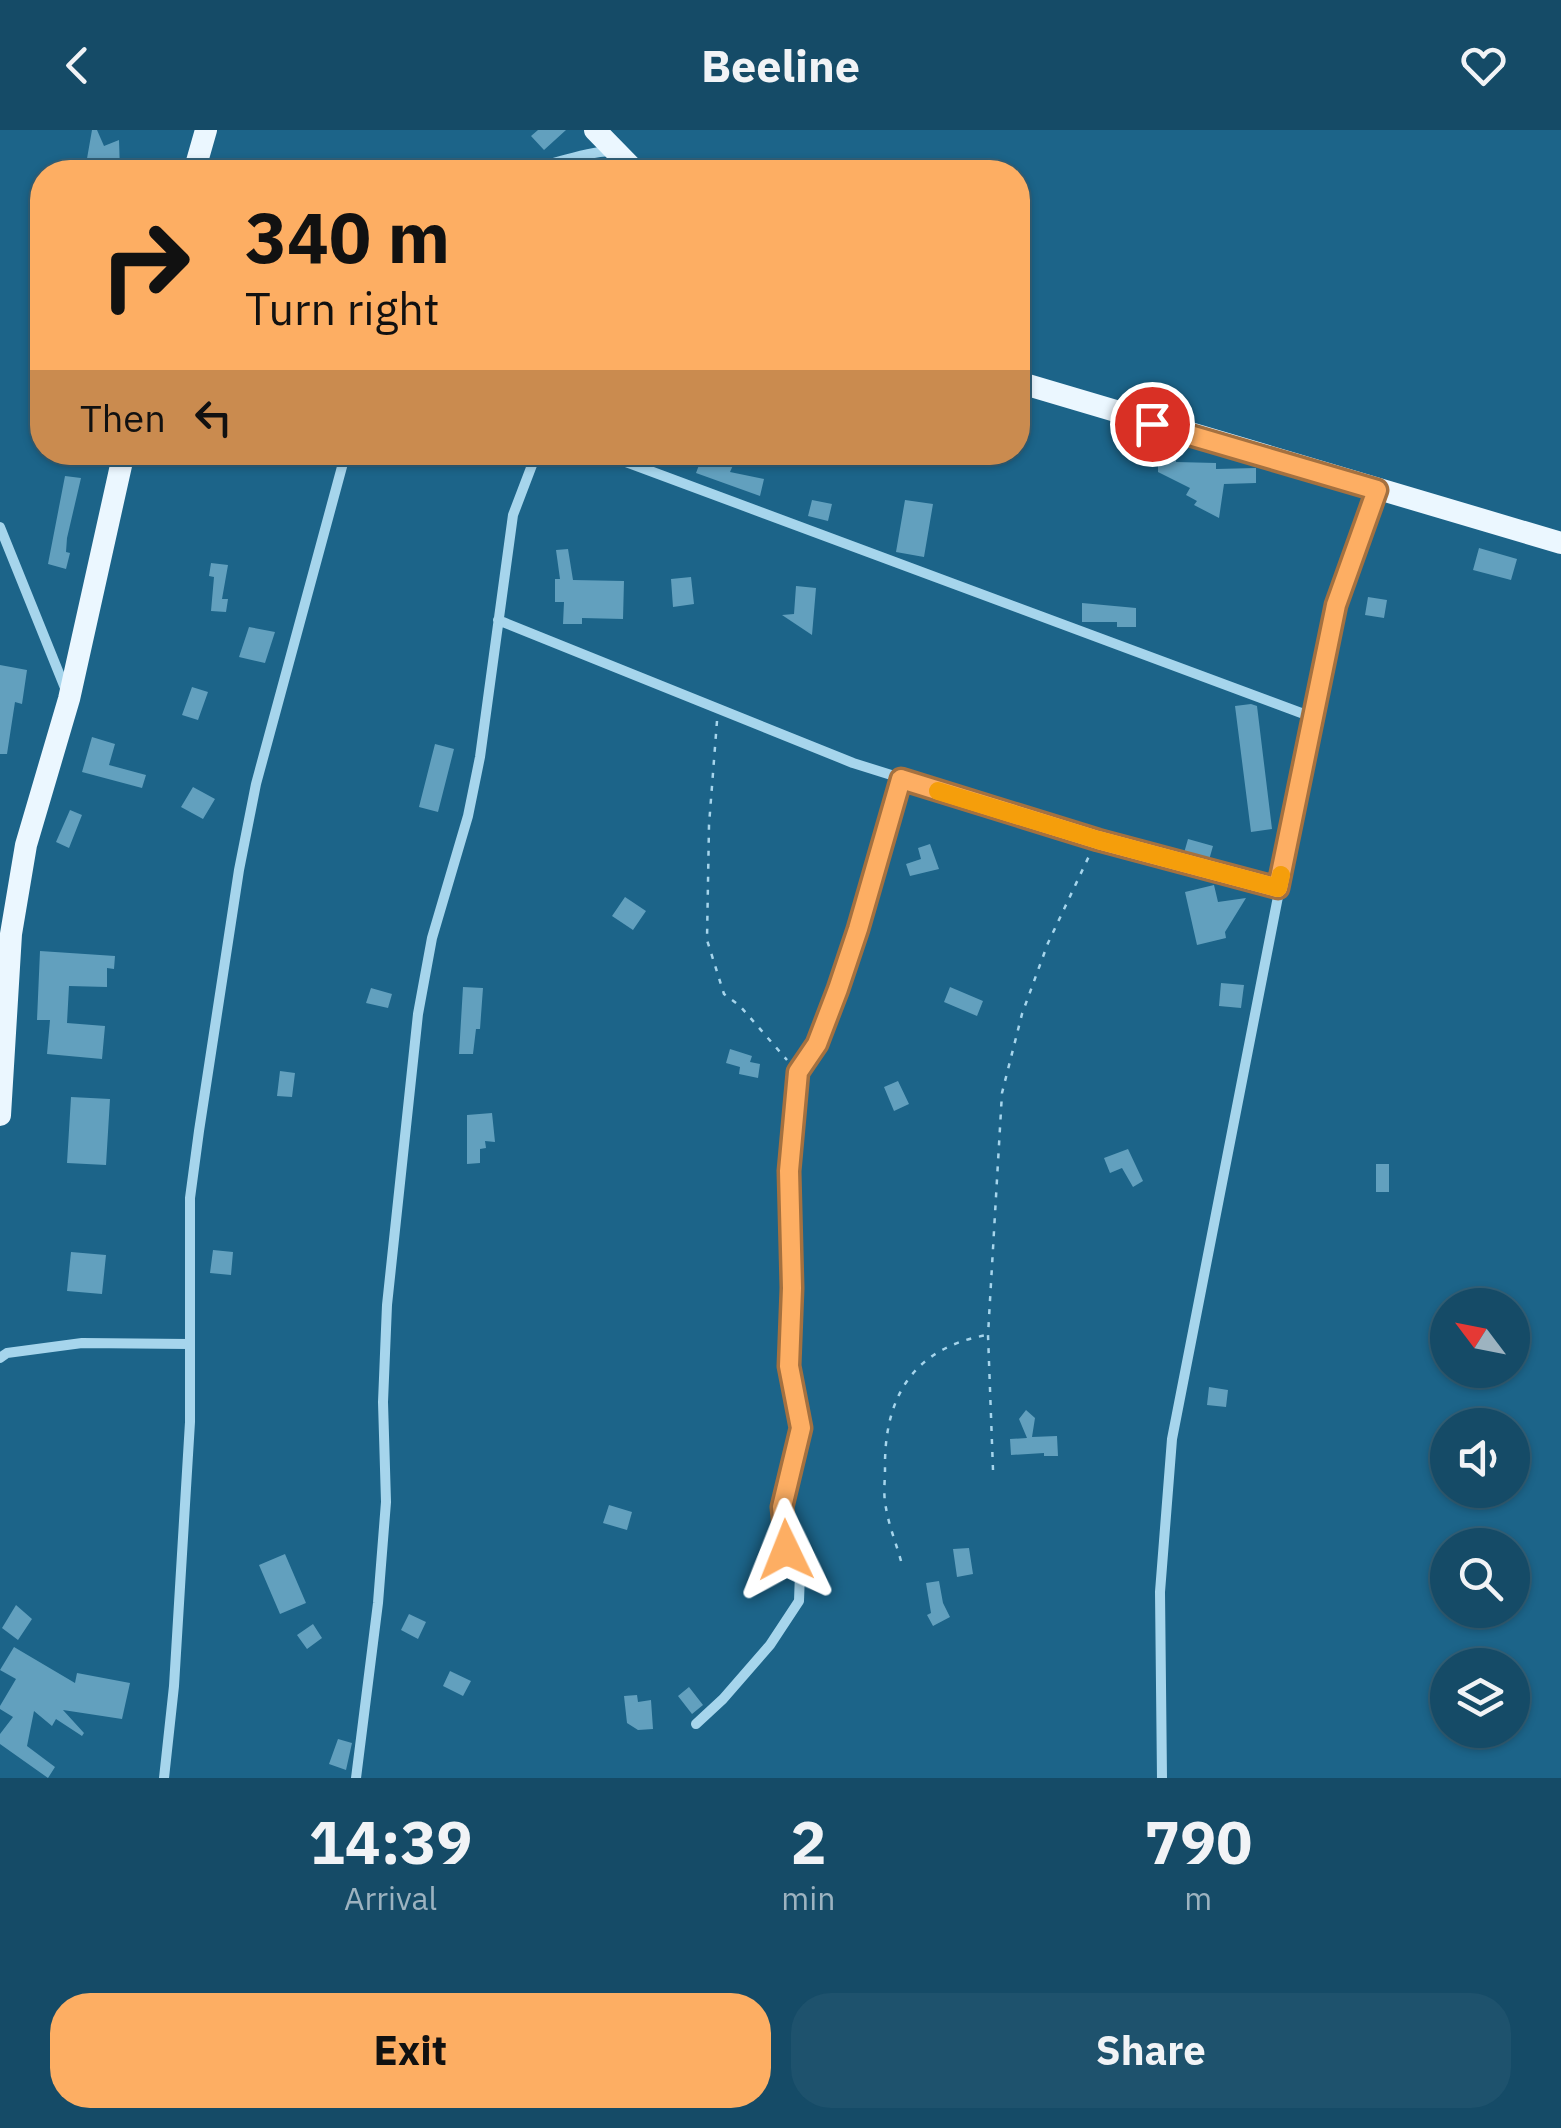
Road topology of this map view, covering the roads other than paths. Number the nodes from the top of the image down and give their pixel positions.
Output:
1 (206, 130) edge
2 (595, 130) edge
3 (615, 151) junction
4 (197, 160) edge
5 (566, 160) edge
6 (624, 160) edge
7 (1030, 386) edge
8 (121, 465) edge
9 (342, 465) edge
10 (532, 465) edge
11 (633, 465) edge
12 (1377, 490) junction
13 (0, 526) edge
14 (1561, 544) edge
15 (498, 620) junction
16 (69, 698) junction
17 (1312, 717) junction
18 (901, 779) junction
19 (1278, 888) junction
20 (4, 1008) edge
21 (0, 1115) edge
22 (189, 1344) junction
23 (0, 1358) edge
24 (696, 1724) dead end
25 (164, 1778) edge
26 (356, 1778) edge
27 (1162, 1778) edge

1 - 4 main road
2 - 3 main road
3 - 5 street
3 - 6 main road
7 - 12 main road
8 - 16 main road
9 - 22 street
10 - 15 street
11 - 17 street
12 - 14 main road
12 - 17 street
13 - 16 street
15 - 18 street
15 - 26 street
16 - 20 main road
17 - 19 street
18 - 19 street
18 - 24 street
19 - 27 street
20 - 21 main road
22 - 23 street
22 - 25 street

